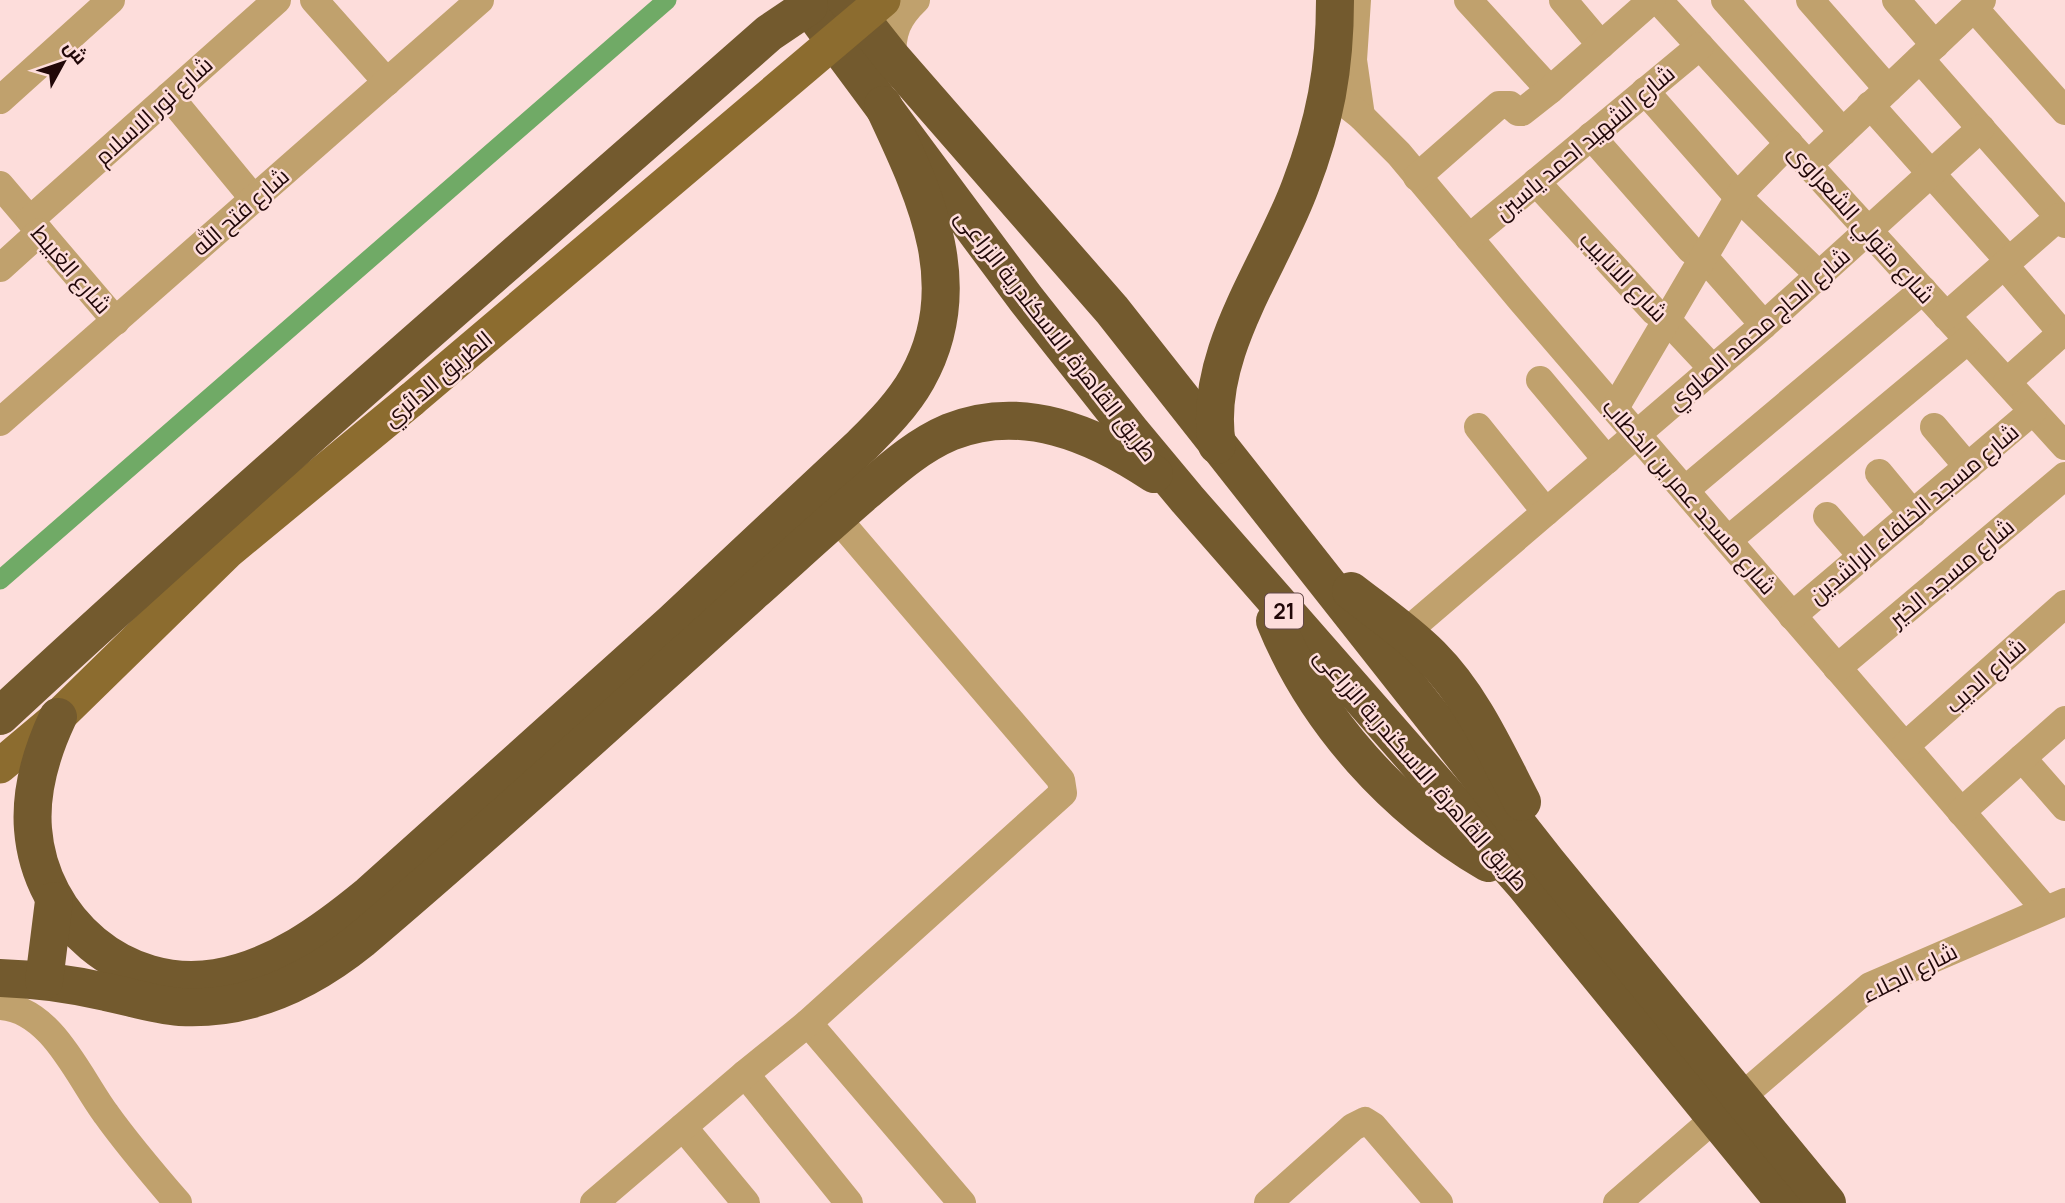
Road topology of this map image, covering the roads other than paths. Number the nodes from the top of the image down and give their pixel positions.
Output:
1 (111, 0) edge
2 (276, 0) edge
3 (314, 0) edge
4 (480, 0) edge
5 (846, 0) edge
6 (855, 0) edge
7 (883, 0) edge
8 (916, 0) edge
9 (1335, 0) edge
10 (1357, 0) edge
11 (1468, 0) edge
12 (1563, 0) edge
13 (1652, 0) edge
14 (1658, 0) edge
15 (1725, 0) edge
16 (1810, 0) edge
17 (1896, 0) edge
18 (1980, 2) edge
19 (807, 3) edge
20 (1601, 45) junction
21 (1700, 46) junction
22 (1928, 52) junction
23 (892, 58) junction
24 (387, 82) junction
25 (1550, 90) junction
26 (1329, 91) junction
27 (1645, 91) junction
28 (169, 96) junction
29 (1879, 97) junction
30 (0, 100) edge
31 (883, 105) junction
32 (2065, 111) edge
33 (1361, 116) junction
34 (1981, 128) junction
35 (1843, 132) junction
36 (1591, 136) junction
37 (1789, 143) junction
38 (1808, 165) junction
39 (1931, 173) junction
40 (1417, 177) junction
41 (1536, 182) junction
42 (0, 185) edge
43 (1739, 198) junction
44 (254, 199) junction
45 (2062, 221) edge
46 (35, 226) junction
47 (1868, 230) junction
48 (1469, 238) junction
49 (1703, 256) junction
50 (2007, 263) junction
51 (0, 268) edge
52 (1819, 275) junction
53 (1923, 290) junction
54 (1947, 316) junction
55 (1666, 320) junction
56 (116, 321) junction
57 (1764, 326) junction
58 (2064, 331) edge
59 (1968, 340) junction
60 (1713, 369) junction
61 (1540, 380) dead end
62 (2007, 382) junction
63 (403, 390) junction
64 (1615, 408) junction
65 (0, 422) edge
66 (2053, 426) edge
67 (1478, 427) dead end
68 (1934, 427) dead end
69 (1637, 433) junction
70 (1217, 445) junction
71 (1607, 460) junction
72 (1968, 467) junction
73 (1879, 473) dead end
74 (2065, 476) edge
75 (1685, 490) junction
76 (1187, 499) junction
77 (1546, 512) junction
78 (1913, 513) junction
79 (1827, 516) dead end
80 (836, 517) junction
81 (1728, 540) junction
82 (1303, 554) junction
83 (1862, 556) junction
84 (2065, 604) edge
85 (1792, 616) junction
86 (1405, 633) junction
87 (682, 634) junction
88 (1837, 668) junction
89 (0, 716) edge
90 (58, 716) junction
91 (2065, 720) edge
92 (0, 733) edge
93 (1905, 746) junction
94 (2022, 758) junction
95 (0, 766) edge
96 (2065, 807) edge
97 (1961, 812) junction
98 (1536, 874) junction
99 (54, 901) junction
100 (2055, 905) edge
101 (0, 978) edge
102 (44, 981) junction
103 (0, 1006) edge
104 (808, 1023) junction
105 (745, 1074) junction
106 (1727, 1108) junction
107 (683, 1127) junction
108 (178, 1203) edge
109 (593, 1203) edge
110 (746, 1203) edge
111 (849, 1203) edge
112 (962, 1203) edge
113 (1268, 1203) edge
114 (1439, 1203) edge
115 (1617, 1203) edge
116 (1785, 1203) edge
117 (1826, 1203) edge

1 - 30 street
2 - 28 street, شارع نور الاسلام
3 - 24 street
4 - 24 street, شارع فتح الله
5 - 23 highway, طريق القاهرة, الاسكندرية الزراعى / 21
6 - 63 main road, الطريق الدائري
7 - 63 main road, الطريق الدائري, bridge
8 - 23 street
9 - 26 highway
10 - 33 street
11 - 25 street
12 - 20 street
13 - 20 street
14 - 21 street, شارع متولي الشعراوى
15 - 35 street
16 - 29 street
17 - 22 street
18 - 22 street
18 - 32 street
19 - 31 highway, طريق القاهرة, الاسكندرية الزراعى / 21
19 - 89 highway
20 - 25 street
21 - 27 street, شارع الشهيد احمد ياسين
21 - 37 street, شارع متولي الشعراوى
22 - 29 street
22 - 34 street
23 - 70 highway, طريق القاهرة, الاسكندرية الزراعى / 21
24 - 44 street, شارع فتح الله
25 - 40 street
26 - 33 street, شارع مسجد عمر بن الخطاب
26 - 70 highway
27 - 36 street, شارع الشهيد احمد ياسين
27 - 43 street
28 - 44 street
28 - 46 street, شارع نور الاسلام
29 - 35 street
29 - 39 street
31 - 76 highway, طريق القاهرة, الاسكندرية الزراعى / 21
31 - 87 highway
33 - 40 street, شارع مسجد عمر بن الخطاب
34 - 39 street, شارع الحاج محمد الصاوي
34 - 45 street
35 - 38 street
36 - 41 street, شارع الشهيد احمد ياسين
36 - 49 street
37 - 38 street, شارع متولي الشعراوى
37 - 43 street
38 - 47 street, شارع متولي الشعراوى
39 - 47 street, شارع الحاج محمد الصاوي
39 - 50 street
40 - 48 street, شارع مسجد عمر بن الخطاب
41 - 48 street, شارع الشهيد احمد ياسين
41 - 55 street, شارع الانابيب
42 - 46 street, شارع الغبيط
43 - 49 street
43 - 52 street
44 - 56 street, شارع فتح الله
45 - 50 street
46 - 51 street, شارع نور الاسلام
46 - 56 street, شارع الغبيط
47 - 52 street, شارع الحاج محمد الصاوي
47 - 53 street, شارع متولي الشعراوى
48 - 64 street, شارع مسجد عمر بن الخطاب
49 - 55 street
49 - 57 street
50 - 54 street
50 - 58 street
52 - 57 street, شارع الحاج محمد الصاوي
53 - 54 street, شارع متولي الشعراوى
53 - 75 street
54 - 59 street, شارع متولي الشعراوى
55 - 60 street, شارع الانابيب
55 - 64 street
56 - 65 street, شارع فتح الله
57 - 60 street, شارع الحاج محمد الصاوي
58 - 62 street
59 - 62 street, شارع متولي الشعراوى
59 - 81 street
60 - 69 street, شارع الحاج محمد الصاوي
61 - 71 street
62 - 66 street, شارع متولي الشعراوى
63 - 90 main road, الطريق الدائري
63 - 92 main road, الطريق الدائري
64 - 69 street, شارع مسجد عمر بن الخطاب
66 - 72 street, شارع مسجد الخلفاء الراشدين
67 - 77 street
68 - 72 street
69 - 71 street, شارع الحاج محمد الصاوي
69 - 75 street, شارع مسجد عمر بن الخطاب
70 - 82 highway, طريق القاهرة, الاسكندرية الزراعى / 21
71 - 77 street, شارع الحاج محمد الصاوي
72 - 78 street, شارع مسجد الخلفاء الراشدين
73 - 78 street
74 - 88 street, شارع مسجد الخير
75 - 81 street, شارع مسجد عمر بن الخطاب
76 - 80 highway
76 - 98 highway, طريق القاهرة, الاسكندرية الزراعى / 21
77 - 86 street, شارع الحاج محمد الصاوي
78 - 83 street, شارع مسجد الخلفاء الراشدين
79 - 83 street
80 - 87 highway
80 - 104 street
81 - 85 street, شارع مسجد عمر بن الخطاب
82 - 86 highway
82 - 98 highway, طريق القاهرة, الاسكندرية الزراعى / 21
83 - 85 street, شارع مسجد الخلفاء الراشدين
84 - 93 street, شارع الديب
85 - 88 street, شارع مسجد عمر بن الخطاب
86 - 98 highway
87 - 99 highway
87 - 102 highway
88 - 93 street, شارع مسجد عمر بن الخطاب
90 - 95 main road, الطريق الدائري
90 - 99 highway
91 - 94 street
93 - 97 street, شارع مسجد عمر بن الخطاب
94 - 96 street
94 - 97 street
97 - 100 street, شارع مسجد عمر بن الخطاب
98 - 106 highway, طريق القاهرة, الاسكندرية الزراعى / 21
99 - 102 highway
100 - 106 street, شارع الجلاء
101 - 102 highway
103 - 108 street
104 - 105 street
104 - 112 street
105 - 107 street
105 - 111 street
106 - 115 street, شارع الجلاء
106 - 116 highway, طريق القاهرة, الاسكندرية الزراعى / 21
106 - 117 highway, طريق القاهرة, الاسكندرية الزراعى / 21
107 - 109 street
107 - 110 street
113 - 114 street

